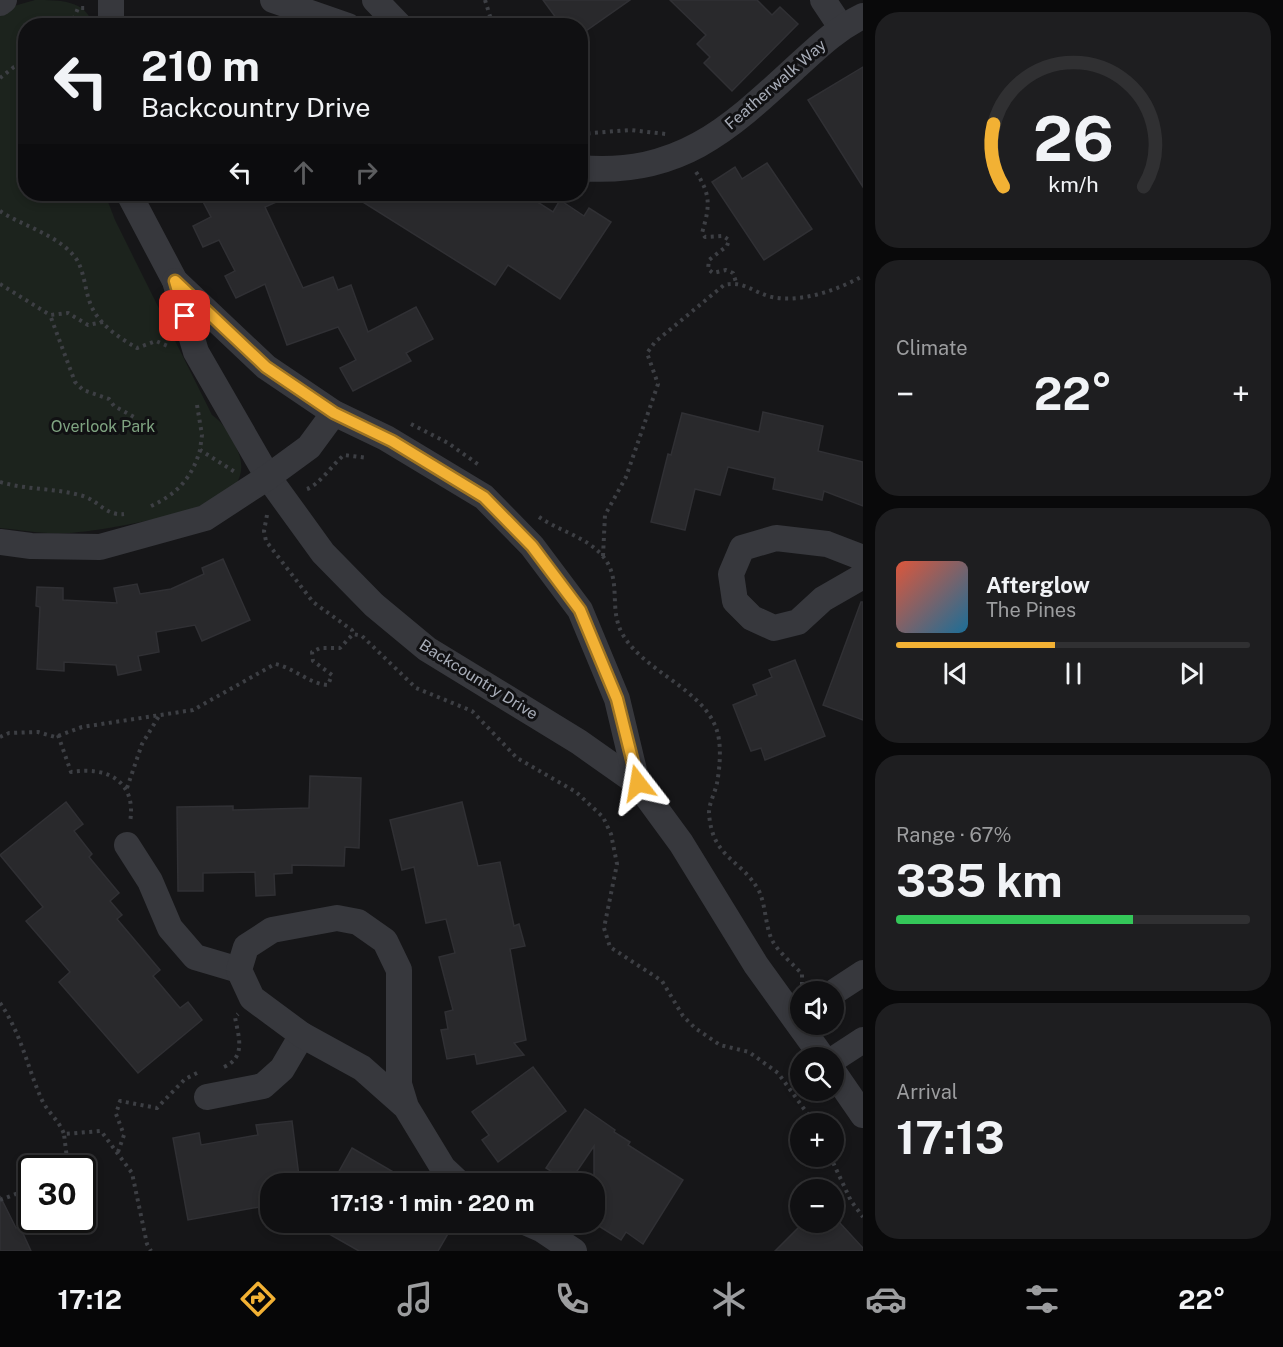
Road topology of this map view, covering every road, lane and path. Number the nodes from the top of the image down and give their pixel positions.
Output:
1 (4, 0) edge
2 (111, 0) edge
3 (273, 0) edge
4 (375, 0) edge
5 (485, 0) edge
6 (823, 0) edge
7 (0, 3) edge
8 (111, 18) edge
9 (325, 18) edge
10 (392, 18) edge
11 (491, 18) edge
12 (852, 22) edge
13 (18, 66) edge
14 (0, 78) edge
15 (588, 133) edge
16 (690, 150) junction
17 (588, 169) edge
18 (133, 201) edge
19 (863, 276) edge
20 (175, 281) junction
21 (736, 282) junction
22 (0, 284) edge
23 (50, 315) junction
24 (103, 322) dead end
25 (334, 413) junction
26 (136, 418) dead end
27 (200, 450) dead end
28 (268, 477) junction
29 (0, 482) edge
30 (144, 508) dead end
31 (129, 513) dead end
32 (0, 542) edge
33 (603, 556) dead end
34 (863, 558) edge
35 (863, 576) edge
36 (353, 634) dead end
37 (159, 716) junction
38 (58, 735) junction
39 (0, 737) edge
40 (638, 783) junction
41 (127, 788) junction
42 (128, 837) joint
43 (239, 970) junction
44 (863, 973) edge
45 (844, 985) edge
46 (0, 1003) edge
47 (790, 1006) edge
48 (241, 1011) dead end
49 (302, 1035) junction
50 (863, 1040) edge
51 (844, 1052) edge
52 (215, 1070) dead end
53 (206, 1072) dead end
54 (844, 1087) edge
55 (207, 1097) dead end
56 (406, 1107) junction
57 (863, 1115) edge
58 (64, 1134) junction
59 (118, 1152) junction
60 (67, 1155) edge
61 (835, 1167) edge
62 (448, 1173) edge
63 (18, 1193) edge
64 (0, 1200) edge
65 (863, 1217) edge
66 (547, 1233) edge
67 (151, 1251) edge
68 (574, 1251) edge

1 - 7 street
2 - 8 street
3 - 9 street
4 - 10 street
5 - 11 path
6 - 12 street
12 - 16 street, Featherwalk Way
13 - 14 path
15 - 16 path
16 - 17 street, Featherwalk Way
16 - 21 path
18 - 20 street, Backcountry Drive
19 - 21 path
20 - 25 street, Backcountry Drive
20 - 28 street, Backcountry Drive
21 - 33 path
22 - 23 path
23 - 24 path
23 - 26 path
25 - 28 street
25 - 40 street, Backcountry Drive
27 - 30 path
28 - 32 street
28 - 40 street, Backcountry Drive
29 - 31 path
34 - 35 street
36 - 37 path
37 - 38 path
37 - 41 path
38 - 39 path
38 - 41 path
40 - 47 street, Backcountry Drive
41 - 42 path
42 - 43 street
43 - 49 street
43 - 56 street
44 - 45 street
46 - 58 path
48 - 52 path
49 - 55 street
49 - 56 street
50 - 51 street
53 - 59 path
54 - 57 street
56 - 62 street
58 - 59 path
58 - 60 path
59 - 67 path
61 - 65 path
63 - 64 path
66 - 68 street

